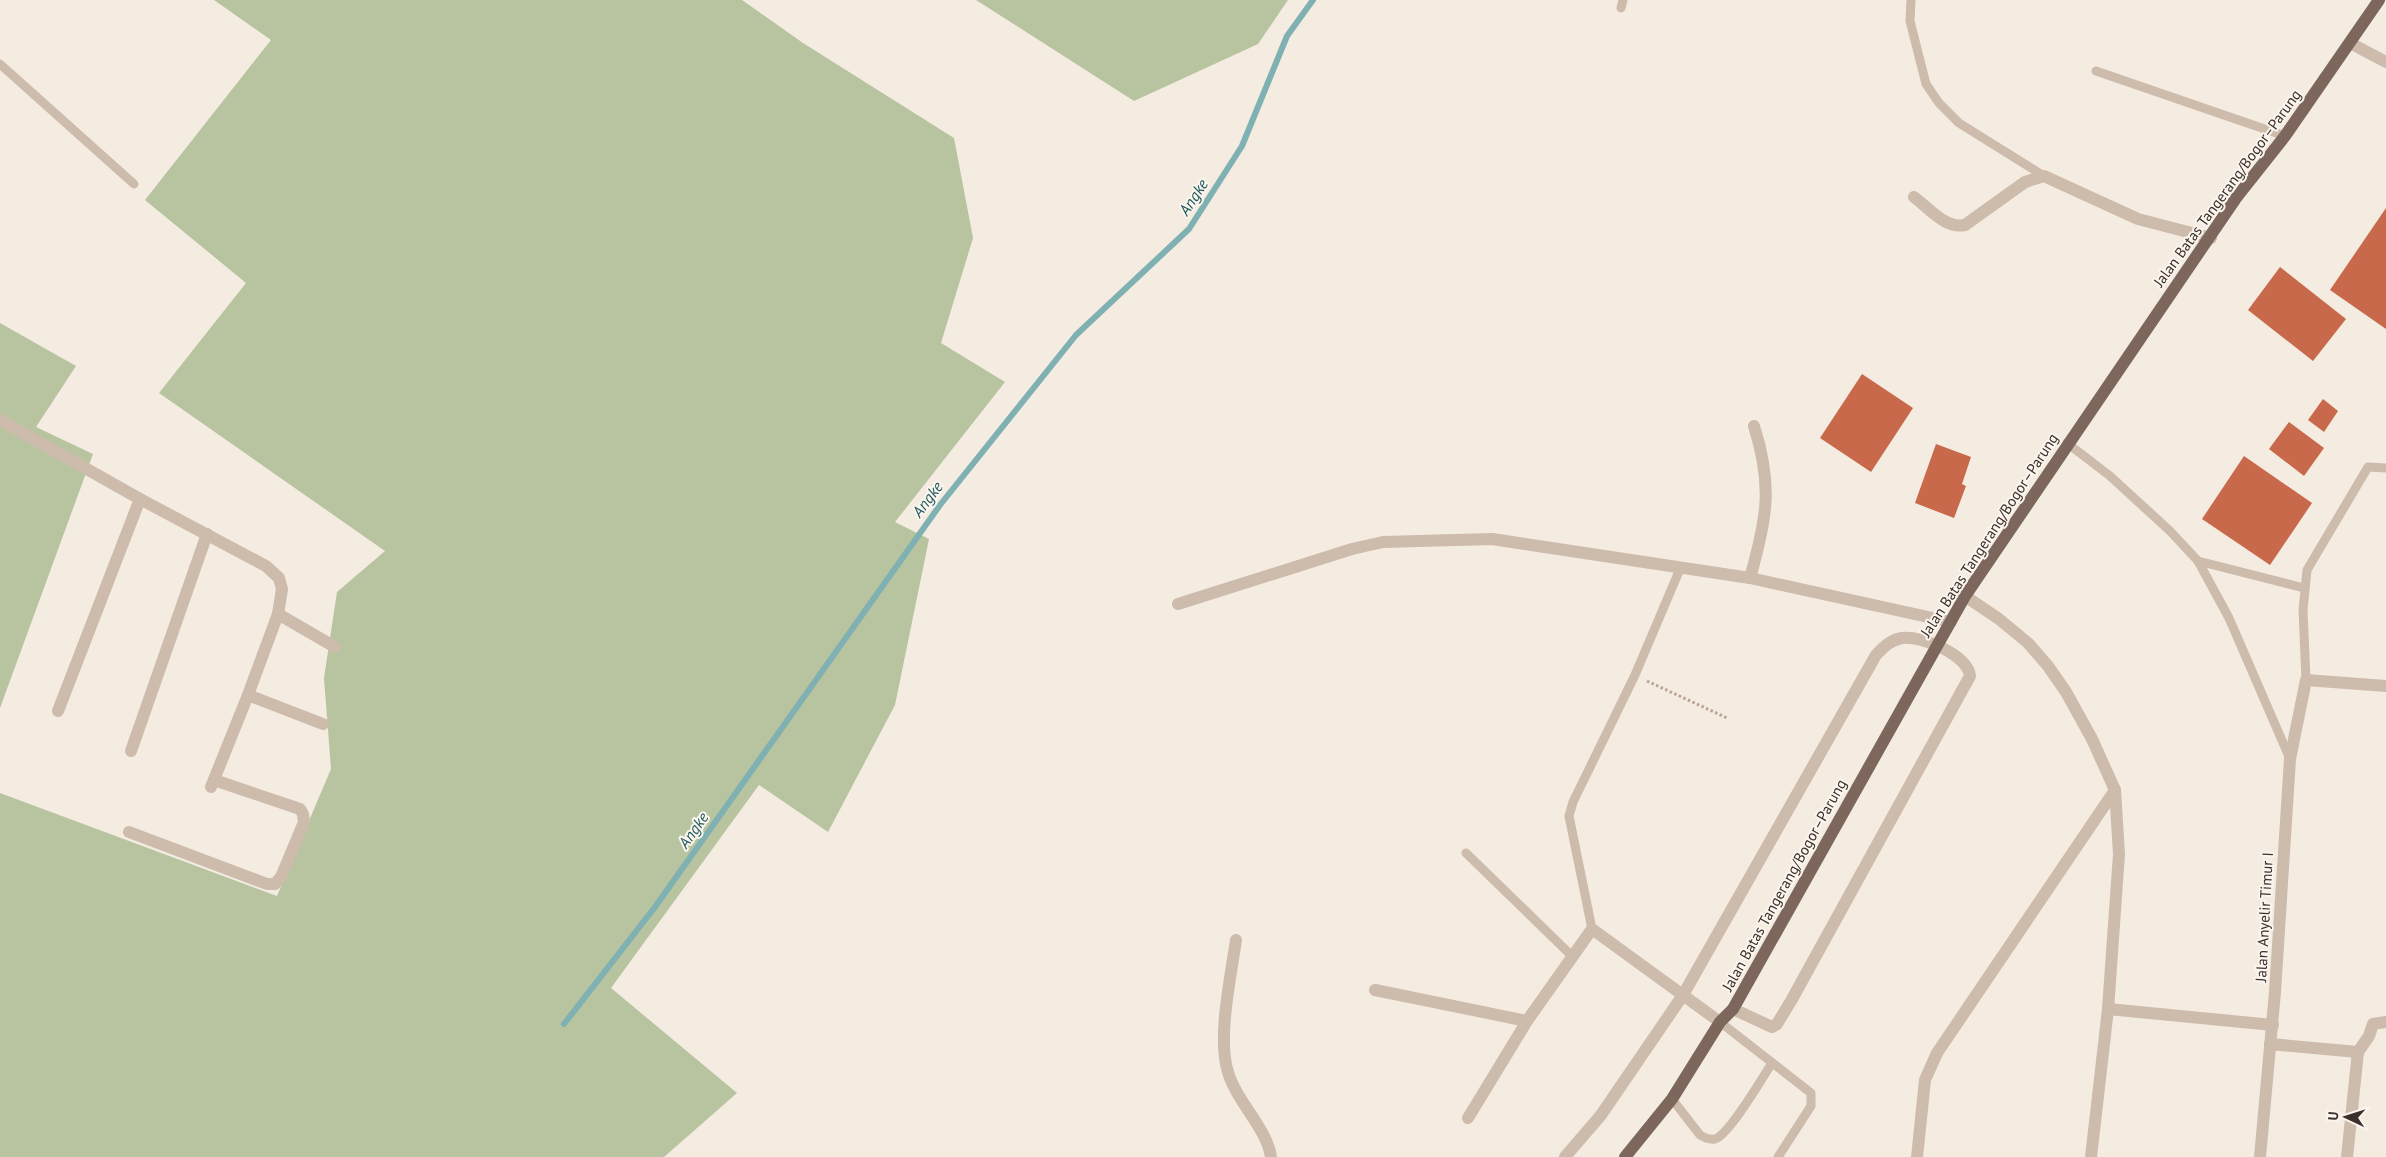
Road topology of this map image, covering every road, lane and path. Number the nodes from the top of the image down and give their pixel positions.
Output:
1 (1911, 0) edge
2 (2380, 0) edge
3 (2350, 43) junction
4 (2386, 62) edge
5 (0, 64) edge
6 (2096, 71) dead end
7 (2285, 136) junction
8 (2044, 176) junction
9 (134, 184) dead end
10 (1914, 197) dead end
11 (2211, 238) junction
12 (0, 420) edge
13 (1754, 426) dead end
14 (2067, 443) junction
15 (2386, 468) edge
16 (140, 499) junction
17 (207, 534) junction
18 (2198, 561) junction
19 (1680, 568) junction
20 (1750, 578) junction
21 (2304, 588) junction
22 (1965, 596) junction
23 (1178, 604) dead end
24 (278, 614) junction
25 (1951, 622) junction
26 (1937, 644) junction
27 (335, 646) dead end
28 (1635, 676) junction
29 (2306, 680) junction
30 (2386, 686) edge
31 (248, 695) junction
32 (58, 712) dead end
33 (1727, 718) dead end
34 (323, 724) dead end
35 (131, 751) dead end
36 (2290, 759) junction
37 (2115, 790) junction
38 (129, 832) dead end
39 (1466, 853) dead end
40 (1592, 929) junction
41 (1236, 940) dead end
42 (1573, 957) junction
43 (1375, 990) dead end
44 (1683, 995) junction
45 (1733, 1008) junction
46 (2108, 1009) junction
47 (1527, 1021) junction
48 (1720, 1022) junction
49 (2386, 1022) edge
50 (2273, 1025) junction
51 (2270, 1044) junction
52 (2358, 1052) junction
53 (1772, 1063) junction
54 (1672, 1099) junction
55 (1468, 1118) dead end
56 (1271, 1157) edge
57 (1565, 1157) edge
58 (1625, 1157) edge
59 (1778, 1157) edge
60 (1918, 1157) edge
61 (2091, 1157) edge
62 (2260, 1157) edge
63 (2347, 1157) edge

1 - 8 lane
2 - 3 main road, Jalan Batas Tangerang/Bogor–Parung
3 - 4 street
3 - 7 main road, Jalan Batas Tangerang/Bogor–Parung
5 - 9 lane
6 - 7 lane
7 - 11 main road, Jalan Batas Tangerang/Bogor–Parung
8 - 10 street
8 - 11 street
11 - 14 main road, Jalan Batas Tangerang/Bogor–Parung
12 - 16 street
13 - 20 street
14 - 18 lane
14 - 22 main road, Jalan Batas Tangerang/Bogor–Parung
15 - 21 lane
16 - 17 street
16 - 32 street
17 - 24 street
17 - 35 street
18 - 21 lane
18 - 36 lane
19 - 20 street
19 - 23 street
19 - 28 lane
20 - 25 street
21 - 29 lane
22 - 25 main road, Jalan Batas Tangerang/Bogor–Parung
22 - 37 street
24 - 27 street
24 - 31 street
25 - 26 main road, Jalan Batas Tangerang/Bogor–Parung
26 - 44 street
26 - 45 main road, Jalan Batas Tangerang/Bogor–Parung
26 - 45 street
28 - 33 path
28 - 40 lane
29 - 30 street
29 - 36 street, Jalan Anyelir Timur I
31 - 34 street
31 - 38 street
36 - 50 street, Jalan Anyelir Timur I
37 - 46 street
37 - 60 street
39 - 42 lane
40 - 42 street
40 - 44 street
41 - 56 street
42 - 47 street
43 - 47 street
44 - 48 street
44 - 57 street
45 - 48 main road, Jalan Batas Tangerang/Bogor–Parung
46 - 50 street
46 - 61 street
47 - 55 street
48 - 53 lane
48 - 54 main road, Jalan Batas Tangerang/Bogor–Parung
49 - 52 street
50 - 51 street, Jalan Anyelir Timur I
51 - 52 street
51 - 62 street, Jalan Anyelir Timur I
52 - 63 street
53 - 54 lane
53 - 59 lane
54 - 58 main road, Jalan Batas Tangerang/Bogor–Parung

